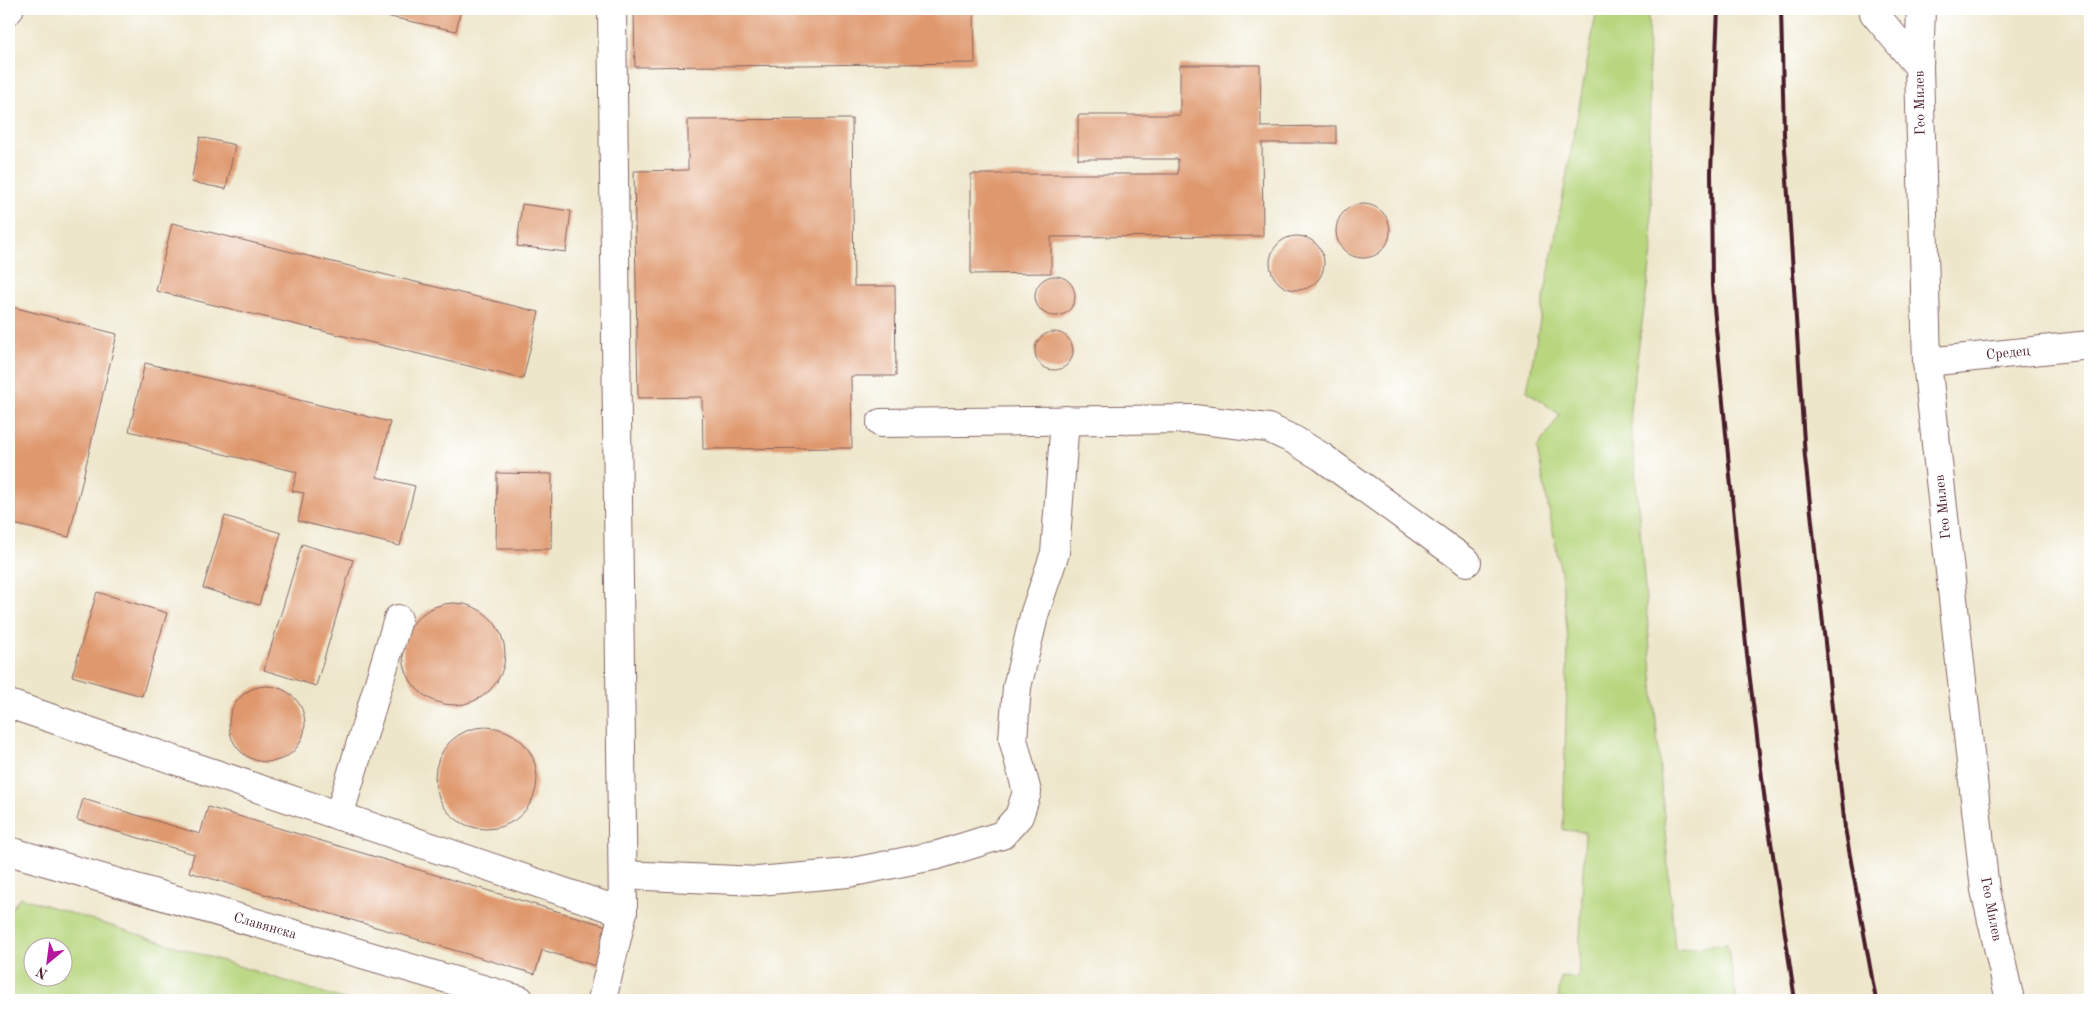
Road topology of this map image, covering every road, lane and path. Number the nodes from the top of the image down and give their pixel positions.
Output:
1 (612, 9) edge
2 (1874, 9) edge
3 (1921, 9) edge
4 (1919, 67) junction
5 (2090, 345) edge
6 (1926, 362) junction
7 (1065, 420) junction
8 (881, 423) dead end
9 (1466, 562) dead end
10 (398, 619) dead end
11 (9, 704) edge
12 (340, 816) junction
13 (9, 851) edge
14 (623, 874) junction
15 (623, 912) junction
16 (520, 1000) edge
17 (602, 1000) edge
18 (2010, 1000) edge

1 - 14 street
2 - 4 street
3 - 4 street, Гео Милев
4 - 6 street, Гео Милев
5 - 6 street, Средец
6 - 18 street, Гео Милев
7 - 8 street
7 - 9 street
7 - 14 street
10 - 12 street
11 - 12 street
12 - 15 street
13 - 16 street, Славянска
14 - 15 street
15 - 17 street

